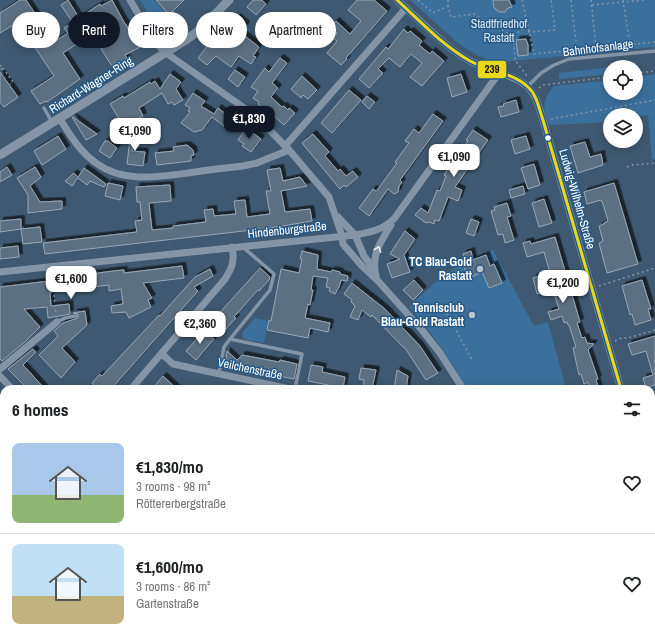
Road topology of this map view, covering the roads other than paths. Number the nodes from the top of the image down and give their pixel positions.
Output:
1 (130, 0) edge
2 (229, 0) edge
3 (397, 0) edge
4 (406, 8) junction
5 (655, 51) edge
6 (166, 53) junction
7 (499, 73) junction
8 (530, 84) junction
9 (44, 108) dead end
10 (56, 121) junction
11 (287, 148) junction
12 (0, 155) edge
13 (336, 216) junction
14 (394, 219) junction
15 (355, 234) junction
16 (342, 236) junction
17 (242, 246) junction
18 (232, 247) junction
19 (374, 269) junction
20 (0, 272) edge
21 (378, 281) junction
22 (76, 316) dead end
23 (57, 322) joint
24 (230, 339) junction
25 (162, 354) junction
26 (0, 369) edge
27 (219, 373) junction
28 (0, 376) edge
29 (8, 385) edge
30 (135, 385) edge
31 (267, 385) edge
32 (296, 385) edge
33 (460, 385) edge
34 (620, 385) edge

1 - 6 street
2 - 6 street, Richard-Wagner-Ring
3 - 4 street, Ludwig-Wilhelm-Straße
4 - 7 street, Ludwig-Wilhelm-Straße
4 - 11 street
5 - 8 lane, Bahnhofsanlage
6 - 10 street, Richard-Wagner-Ring
6 - 11 street
7 - 8 street, Ludwig-Wilhelm-Straße
7 - 14 street, Hindenburgstraße
8 - 34 street, Ludwig-Wilhelm-Straße
9 - 10 lane
10 - 11 street
10 - 12 street, Richard-Wagner-Ring
11 - 13 street
13 - 15 street
13 - 16 street
14 - 15 street, Hindenburgstraße
19 -> 14 street
15 - 16 street, Hindenburgstraße
15 - 19 street
16 - 17 street, Hindenburgstraße
16 - 21 street
17 - 18 street, Hindenburgstraße
17 - 24 lane
18 - 20 street, Hindenburgstraße
18 - 25 street
19 - 21 street
21 - 33 street
22 - 23 lane
23 - 26 street
24 - 27 lane
24 - 32 lane
25 - 27 street, Veilchenstraße
25 - 30 street
27 - 31 street, Veilchenstraße
28 - 29 street

